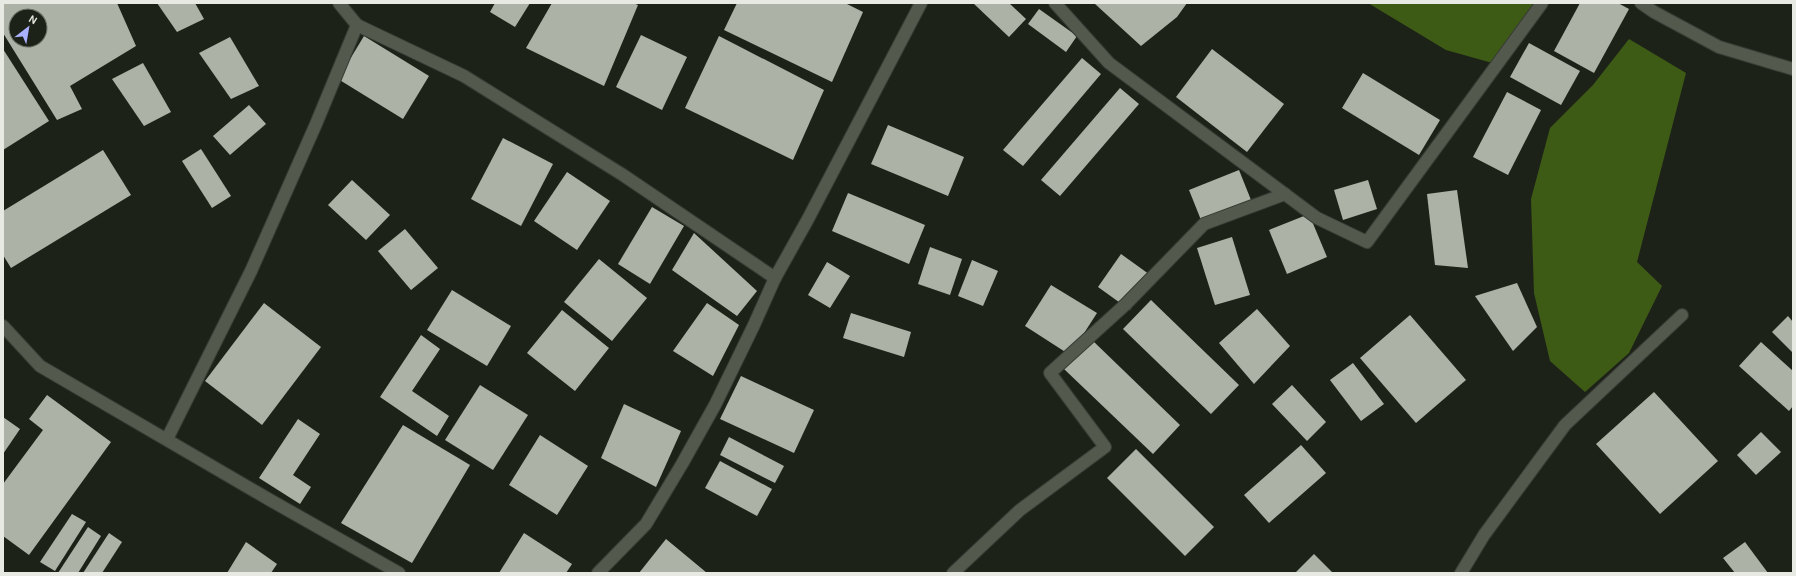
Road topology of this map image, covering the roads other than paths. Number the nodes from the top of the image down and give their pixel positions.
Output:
1 (339, 3) edge
2 (921, 3) edge
3 (1055, 3) edge
4 (1542, 3) edge
5 (1641, 3) edge
6 (357, 25) junction
7 (1793, 69) edge
8 (1285, 194) junction
9 (775, 278) junction
10 (1682, 314) dead end
11 (3, 326) edge
12 (167, 439) junction
13 (399, 573) edge
14 (598, 573) edge
15 (954, 573) edge
16 (1461, 573) edge

1 - 6 street
2 - 9 street
3 - 8 street
4 - 8 street
5 - 7 street
6 - 9 street
6 - 12 street
8 - 15 street
9 - 14 street
10 - 16 street
11 - 12 street
12 - 13 street

